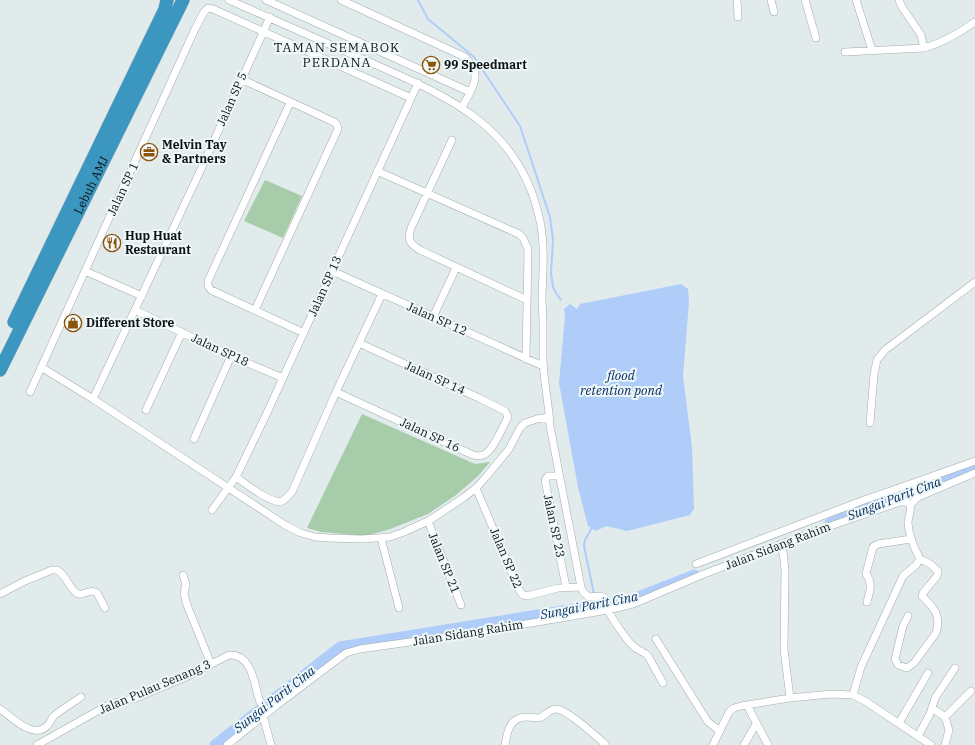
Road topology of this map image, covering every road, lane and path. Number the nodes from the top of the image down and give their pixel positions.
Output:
1 (167, 0) edge
2 (229, 0) edge
3 (266, 0) edge
4 (341, 0) edge
5 (737, 0) edge
6 (771, 0) edge
7 (805, 0) edge
8 (856, 0) edge
9 (899, 0) edge
10 (183, 1) edge
11 (243, 3) edge
12 (774, 12) dead end
13 (270, 17) junction
14 (738, 17) dead end
15 (975, 22) edge
16 (264, 32) junction
17 (816, 38) dead end
18 (924, 48) junction
19 (872, 50) junction
20 (846, 52) dead end
21 (241, 79) junction
22 (418, 83) junction
23 (470, 92) junction
24 (411, 98) junction
25 (290, 103) junction
26 (462, 107) junction
27 (452, 140) dead end
28 (377, 171) junction
29 (427, 194) junction
30 (456, 268) junction
31 (85, 271) junction
32 (332, 271) junction
33 (975, 282) edge
34 (382, 294) junction
35 (142, 296) junction
36 (527, 300) junction
37 (135, 310) junction
38 (255, 310) junction
39 (433, 316) junction
40 (182, 332) junction
41 (304, 333) junction
42 (359, 343) junction
43 (0, 351) edge
44 (232, 356) junction
45 (526, 359) junction
46 (543, 366) junction
47 (41, 367) junction
48 (0, 370) edge
49 (283, 378) junction
50 (30, 392) dead end
51 (336, 392) junction
52 (93, 399) junction
53 (146, 410) dead end
54 (508, 417) joint
55 (549, 417) junction
56 (870, 422) dead end
57 (194, 439) dead end
58 (975, 462) edge
59 (975, 473) edge
60 (559, 476) junction
61 (236, 477) junction
62 (916, 483) junction
63 (228, 488) junction
64 (476, 488) junction
65 (915, 500) junction
66 (212, 510) dead end
67 (428, 521) junction
68 (381, 538) junction
69 (912, 539) junction
70 (777, 546) junction
71 (920, 559) junction
72 (696, 564) dead end
73 (183, 575) dead end
74 (566, 587) junction
75 (581, 587) junction
76 (0, 594) edge
77 (867, 602) dead end
78 (461, 605) dead end
79 (105, 608) dead end
80 (399, 608) dead end
81 (608, 608) junction
82 (908, 616) dead end
83 (656, 639) dead end
84 (211, 664) junction
85 (955, 668) dead end
86 (928, 673) dead end
87 (663, 683) dead end
88 (972, 691) dead end
89 (853, 695) junction
90 (82, 697) dead end
91 (790, 698) junction
92 (747, 705) junction
93 (932, 708) junction
94 (0, 709) edge
95 (264, 710) junction
96 (945, 717) junction
97 (899, 723) junction
98 (756, 724) junction
99 (720, 731) junction
100 (918, 736) junction
101 (37, 745) edge
102 (227, 745) edge
103 (271, 745) edge
104 (505, 745) edge
105 (606, 745) edge
106 (713, 745) edge
107 (744, 745) edge
108 (768, 745) edge
109 (931, 745) edge
110 (945, 745) edge

1 - 43 highway, Lebuh AMJ
2 - 11 street
3 - 23 street
4 - 23 street
5 - 14 street
6 - 12 street
7 - 17 street
8 - 19 street
9 - 18 street
10 - 48 highway, Lebuh AMJ
11 - 13 street
13 - 16 street, Jalan SP 5
13 - 22 street
15 - 18 street
16 - 21 street, Jalan SP 5
16 - 24 street
16 - 31 street, Jalan SP 1
18 - 19 street
19 - 20 street
21 - 25 street
21 - 35 street, Jalan SP 5
22 - 24 street, Jalan SP 13
22 - 26 street
23 - 26 street
24 - 28 street, Jalan SP 13
25 - 38 street
25 - 38 street
26 - 46 street
27 - 29 street
28 - 29 street
28 - 32 street, Jalan SP 13
29 - 30 street
29 - 36 street
30 - 36 street
30 - 39 street
31 - 35 street
31 - 47 street, Jalan SP 1
32 - 34 street, Jalan SP 12
32 - 41 street, Jalan SP 13
33 - 56 street
34 - 39 street, Jalan SP 12
34 - 42 street
35 - 37 street, Jalan SP 5
36 - 45 street
37 - 40 street, Jalan SP18
37 - 52 street, Jalan SP 5
38 - 41 street
39 - 45 street, Jalan SP 12
40 - 44 street, Jalan SP18
40 - 53 street
41 - 49 street, Jalan SP 13
42 - 51 street
42 - 54 street, Jalan SP 14
44 - 49 street, Jalan SP18
44 - 57 street
45 - 46 street, Jalan SP 12
46 - 55 street
47 - 50 street, Jalan SP 1
47 - 52 street
49 - 61 street, Jalan SP 13
51 - 54 street, Jalan SP 16
51 - 61 street
52 - 63 street
55 - 60 street
55 - 64 street
58 - 62 street
59 - 65 street
60 - 74 street, Jalan SP 23
60 - 75 street
61 - 63 street, Jalan SP 13
62 - 65 street
62 - 72 street
63 - 66 street, Jalan SP 13
63 - 68 street
64 - 67 street
64 - 74 street, Jalan SP 22
65 - 69 street
65 - 70 street, Jalan Sidang Rahim
67 - 68 street
67 - 78 street, Jalan SP 21
68 - 80 street
69 - 71 street
69 - 77 street
70 - 81 street, Jalan Sidang Rahim
70 - 91 street
71 - 82 street
71 - 89 street
73 - 84 street
74 - 75 street, Jalan SP 22
75 - 81 street
76 - 79 street
81 - 87 street
81 - 95 street, Jalan Sidang Rahim
83 - 99 street
84 - 95 street, Jalan Pulau Senang 3
84 - 101 street, Jalan Pulau Senang 3
85 - 93 street
86 - 97 street
88 - 96 street
89 - 91 street
89 - 97 street
90 - 94 street
91 - 92 street
92 - 98 street
92 - 99 street
93 - 96 street
93 - 100 street
95 - 102 street, Jalan Sidang Rahim
95 - 103 street
96 - 110 street
97 - 100 street
98 - 107 street
98 - 108 street
99 - 106 street
100 - 109 street
104 - 105 street

